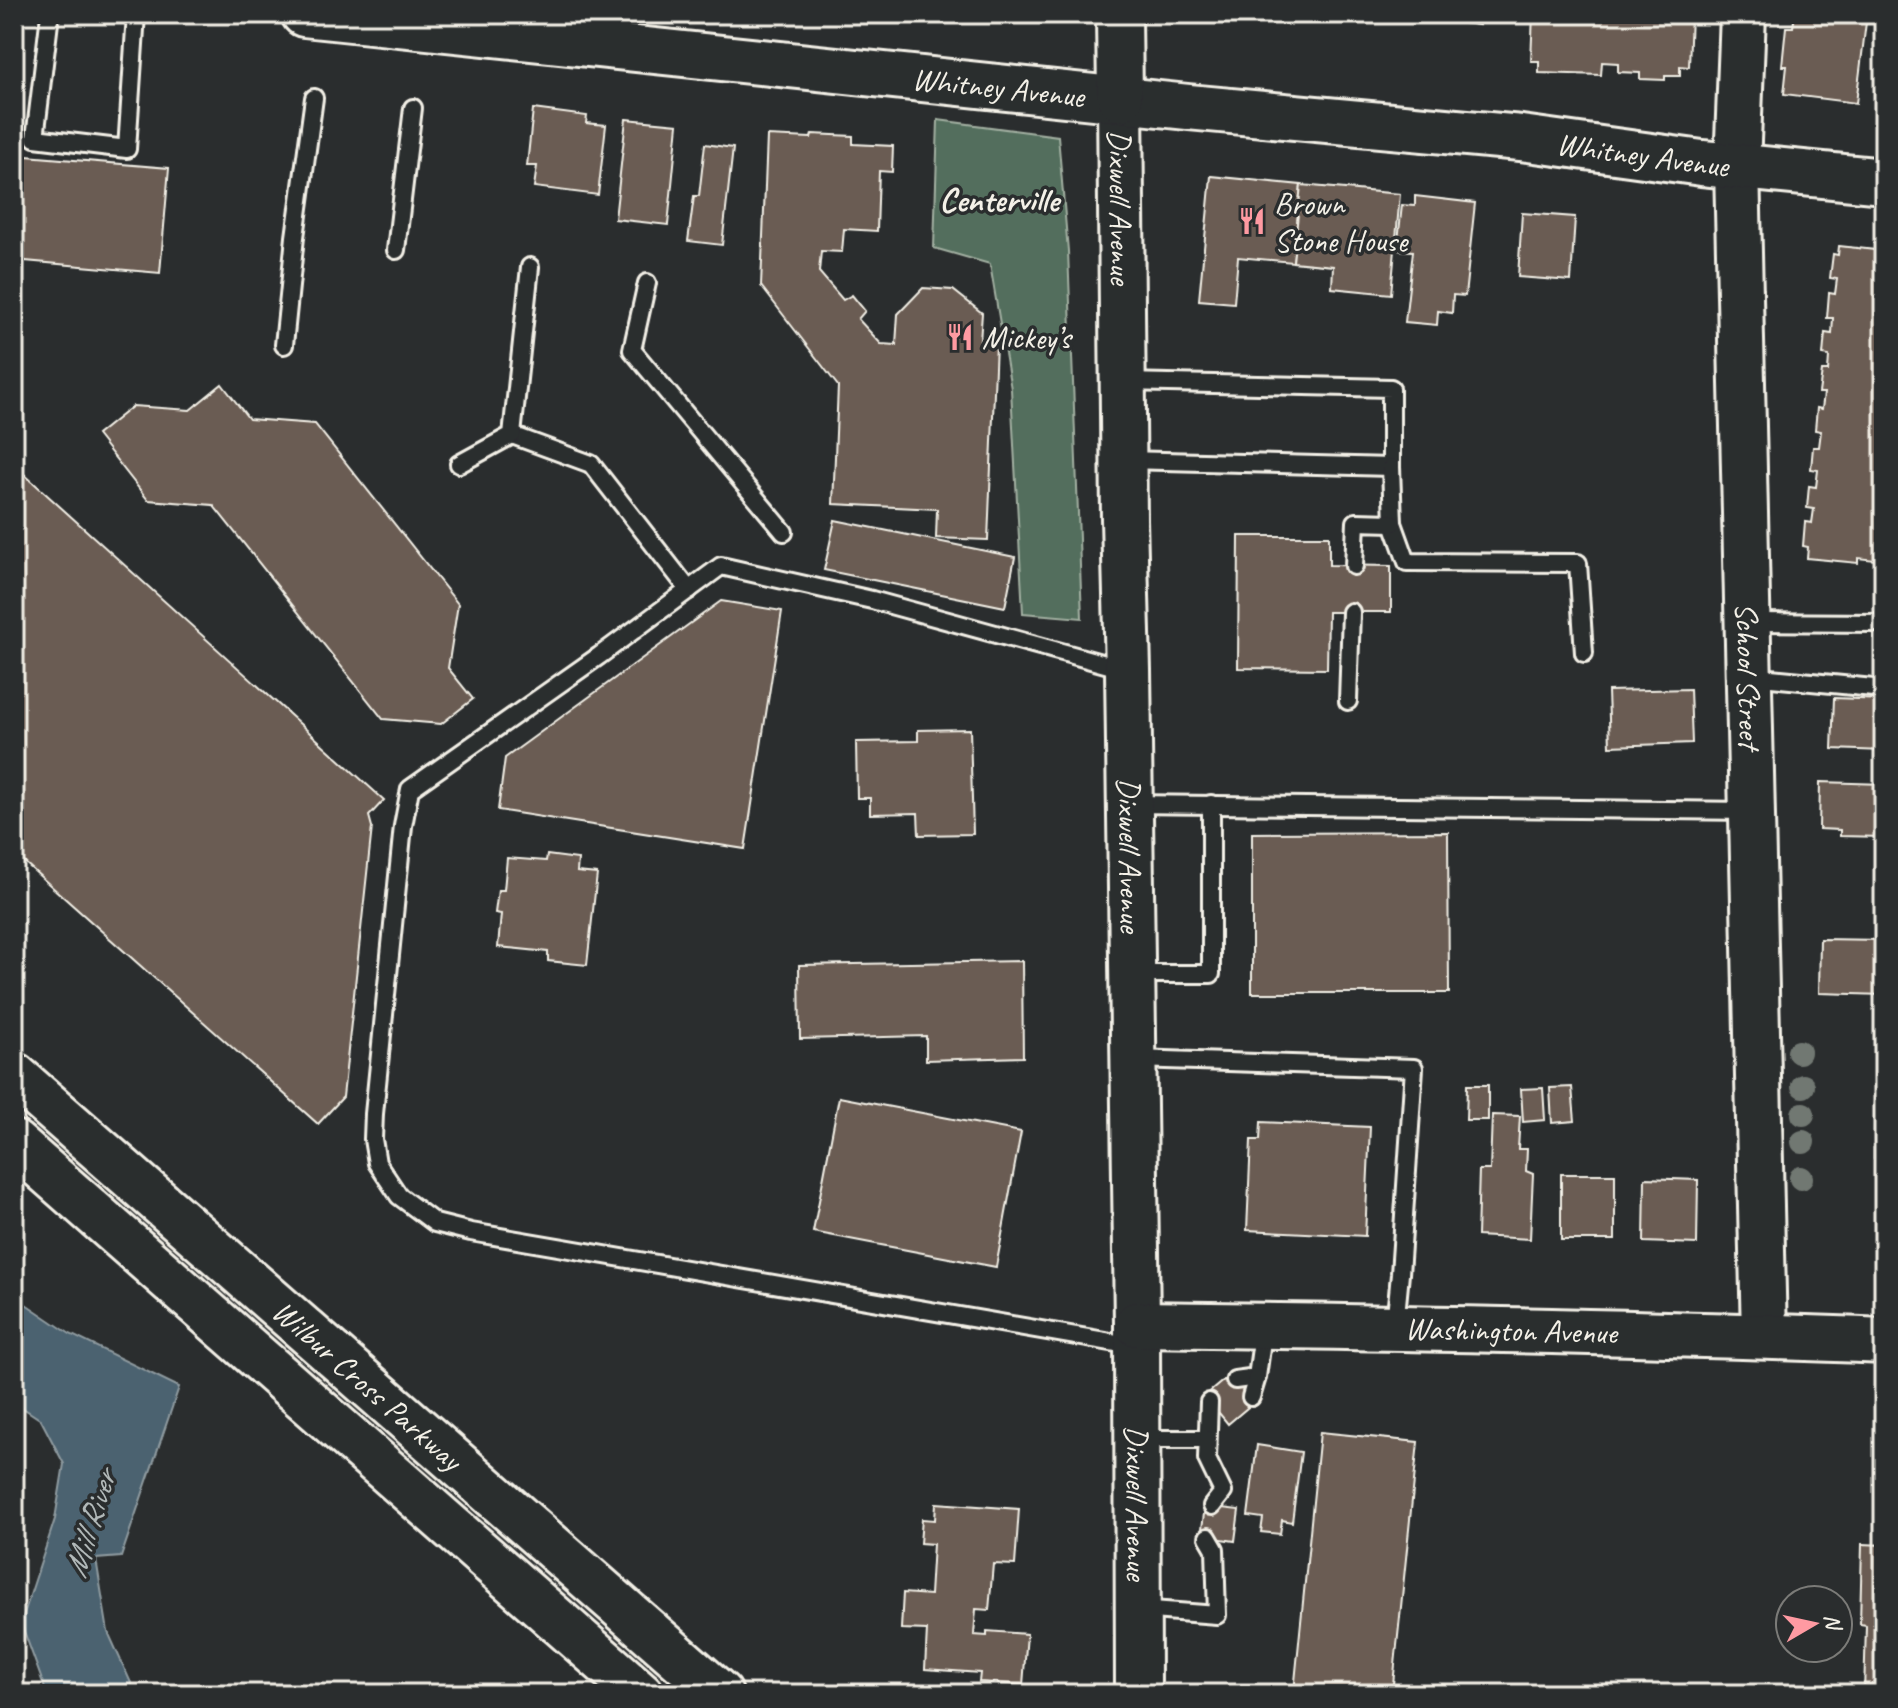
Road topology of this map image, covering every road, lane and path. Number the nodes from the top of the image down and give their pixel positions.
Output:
1 (50, 14) edge
2 (136, 14) edge
3 (304, 14) edge
4 (1119, 14) edge
5 (1743, 14) edge
6 (314, 98) dead end
7 (1120, 99) junction
8 (413, 108) dead end
9 (1737, 166) junction
10 (1884, 181) edge
11 (396, 250) dead end
12 (530, 267) dead end
13 (647, 283) dead end
14 (284, 345) dead end
15 (1123, 382) junction
16 (512, 435) junction
17 (1123, 460) junction
18 (459, 464) dead end
19 (1391, 467) junction
20 (1393, 523) junction
21 (784, 532) dead end
22 (1354, 566) dead end
23 (689, 590) junction
24 (1351, 612) dead end
25 (1747, 622) junction
26 (1884, 623) edge
27 (1584, 653) dead end
28 (1128, 670) junction
29 (1748, 676) junction
30 (1884, 689) edge
31 (1348, 701) dead end
32 (1130, 804) junction
33 (1211, 804) junction
34 (1752, 811) junction
35 (1133, 974) junction
36 (1134, 1058) junction
37 (14, 1075) edge
38 (14, 1143) edge
39 (1264, 1326) junction
40 (1394, 1328) junction
41 (1137, 1336) junction
42 (1764, 1336) junction
43 (1884, 1341) edge
44 (1257, 1377) junction
45 (1235, 1380) dead end
46 (1251, 1397) dead end
47 (1209, 1402) dead end
48 (1213, 1427) junction
49 (1137, 1439) junction
50 (1221, 1502) dead end
51 (1217, 1542) dead end
52 (1138, 1609) junction
53 (641, 1694) edge
54 (720, 1694) edge
55 (1138, 1694) edge

1 - 2 lane
3 - 7 main road, Whitney Avenue
4 - 7 main road, Dixwell Avenue
5 - 9 main road, School Street
6 - 14 lane
7 - 9 main road, Whitney Avenue
7 - 15 main road, Dixwell Avenue
8 - 11 lane
9 - 10 main road, Whitney Avenue
9 - 25 main road, School Street
12 - 16 lane
13 - 21 lane
15 - 17 main road, Dixwell Avenue
15 - 19 lane
16 - 18 lane
16 - 23 lane
17 - 19 lane
17 - 28 main road, Dixwell Avenue
19 - 20 lane
20 - 22 lane
20 - 27 lane
23 - 28 lane
23 - 41 lane
24 - 31 lane
25 - 26 lane
25 - 29 main road, School Street
28 - 32 main road, Dixwell Avenue
29 - 30 lane
29 - 34 main road, School Street
32 - 33 lane
32 - 35 main road, Dixwell Avenue
33 - 34 lane
33 - 35 lane
34 - 42 main road, School Street
35 - 36 main road, Dixwell Avenue
36 - 40 lane
36 - 41 main road, Dixwell Avenue
37 - 54 main road, Wilbur Cross Parkway
38 - 53 main road, Wilbur Cross Parkway
39 - 40 main road, Washington Avenue
39 - 41 main road, Washington Avenue
39 - 44 lane
40 - 42 main road, Washington Avenue
41 - 49 main road, Dixwell Avenue
42 - 43 main road, Washington Avenue
44 - 45 lane
44 - 46 lane
47 - 48 lane
48 - 49 lane
48 - 50 lane
49 - 52 main road, Dixwell Avenue
51 - 52 lane
52 - 55 main road, Dixwell Avenue

